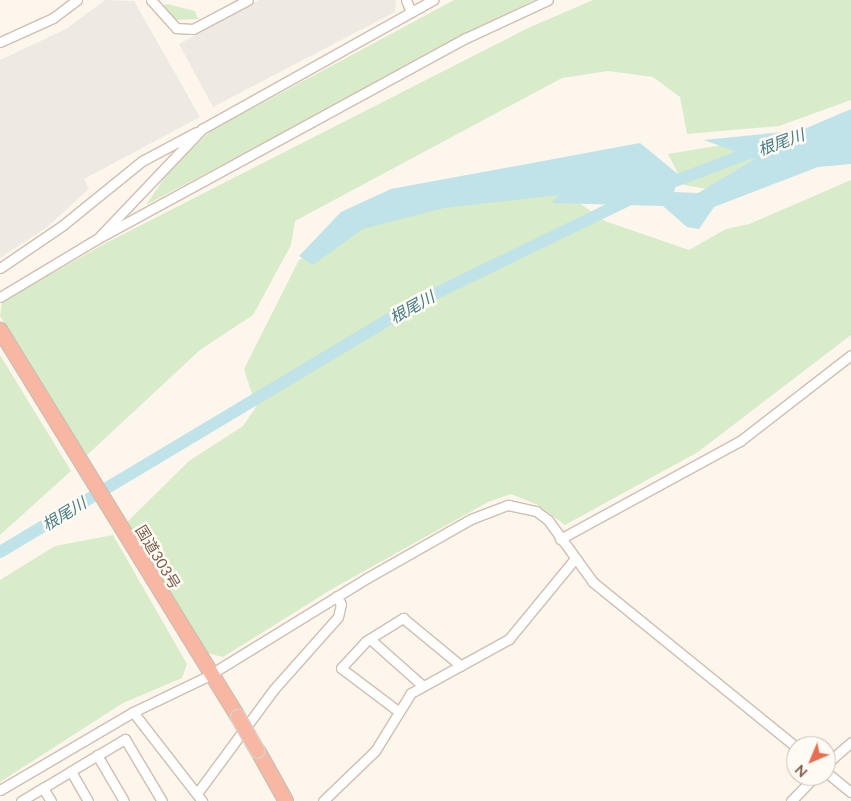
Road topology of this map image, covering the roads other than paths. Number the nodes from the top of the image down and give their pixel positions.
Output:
1 (77, 0) edge
2 (150, 0) edge
3 (248, 0) edge
4 (406, 0) edge
5 (433, 0) edge
6 (548, 0) edge
7 (412, 12) junction
8 (0, 42) edge
9 (202, 129) junction
10 (97, 239) junction
11 (0, 268) edge
12 (0, 297) edge
13 (0, 330) edge
14 (0, 343) edge
15 (851, 355) edge
16 (560, 539) junction
17 (574, 560) junction
18 (336, 596) junction
19 (370, 638) junction
20 (200, 663) junction
21 (461, 666) junction
22 (209, 675) junction
23 (423, 686) junction
24 (398, 711) junction
25 (134, 712) junction
26 (235, 719) junction
27 (786, 739) edge
28 (851, 742) edge
29 (97, 755) junction
30 (836, 755) edge
31 (70, 771) junction
32 (836, 780) edge
33 (805, 786) edge
34 (43, 788) junction
35 (0, 790) edge
36 (198, 792) junction
37 (851, 792) edge
38 (21, 801) edge
39 (51, 801) edge
40 (88, 801) edge
41 (124, 801) edge
42 (162, 801) edge
43 (202, 801) edge
44 (282, 801) edge
45 (286, 801) edge
46 (323, 801) edge
47 (791, 801) edge

1 - 8 street
2 - 3 street
4 - 7 street
5 - 7 street
6 - 10 street
7 - 9 street
9 - 10 street
9 - 11 street
10 - 12 street
13 - 20 highway, 国道303号
14 - 20 highway, 国道303号
15 - 16 street
16 - 17 street
16 - 18 street
17 - 21 street
17 - 27 street
18 - 22 street
18 - 36 street
19 - 21 street
19 - 23 street
19 - 24 street
20 - 22 highway, 国道303号
21 - 23 street
22 - 25 street
22 - 26 highway, 国道303号
23 - 24 street
24 - 46 street
25 - 35 street
25 - 36 street
26 - 44 highway, 国道303号
26 - 45 highway, 国道303号, bridge
28 - 30 street
29 - 31 street
29 - 41 street
29 - 42 street
31 - 34 street
31 - 40 street
32 - 37 street
33 - 47 street
34 - 38 street
34 - 39 street
36 - 43 street

